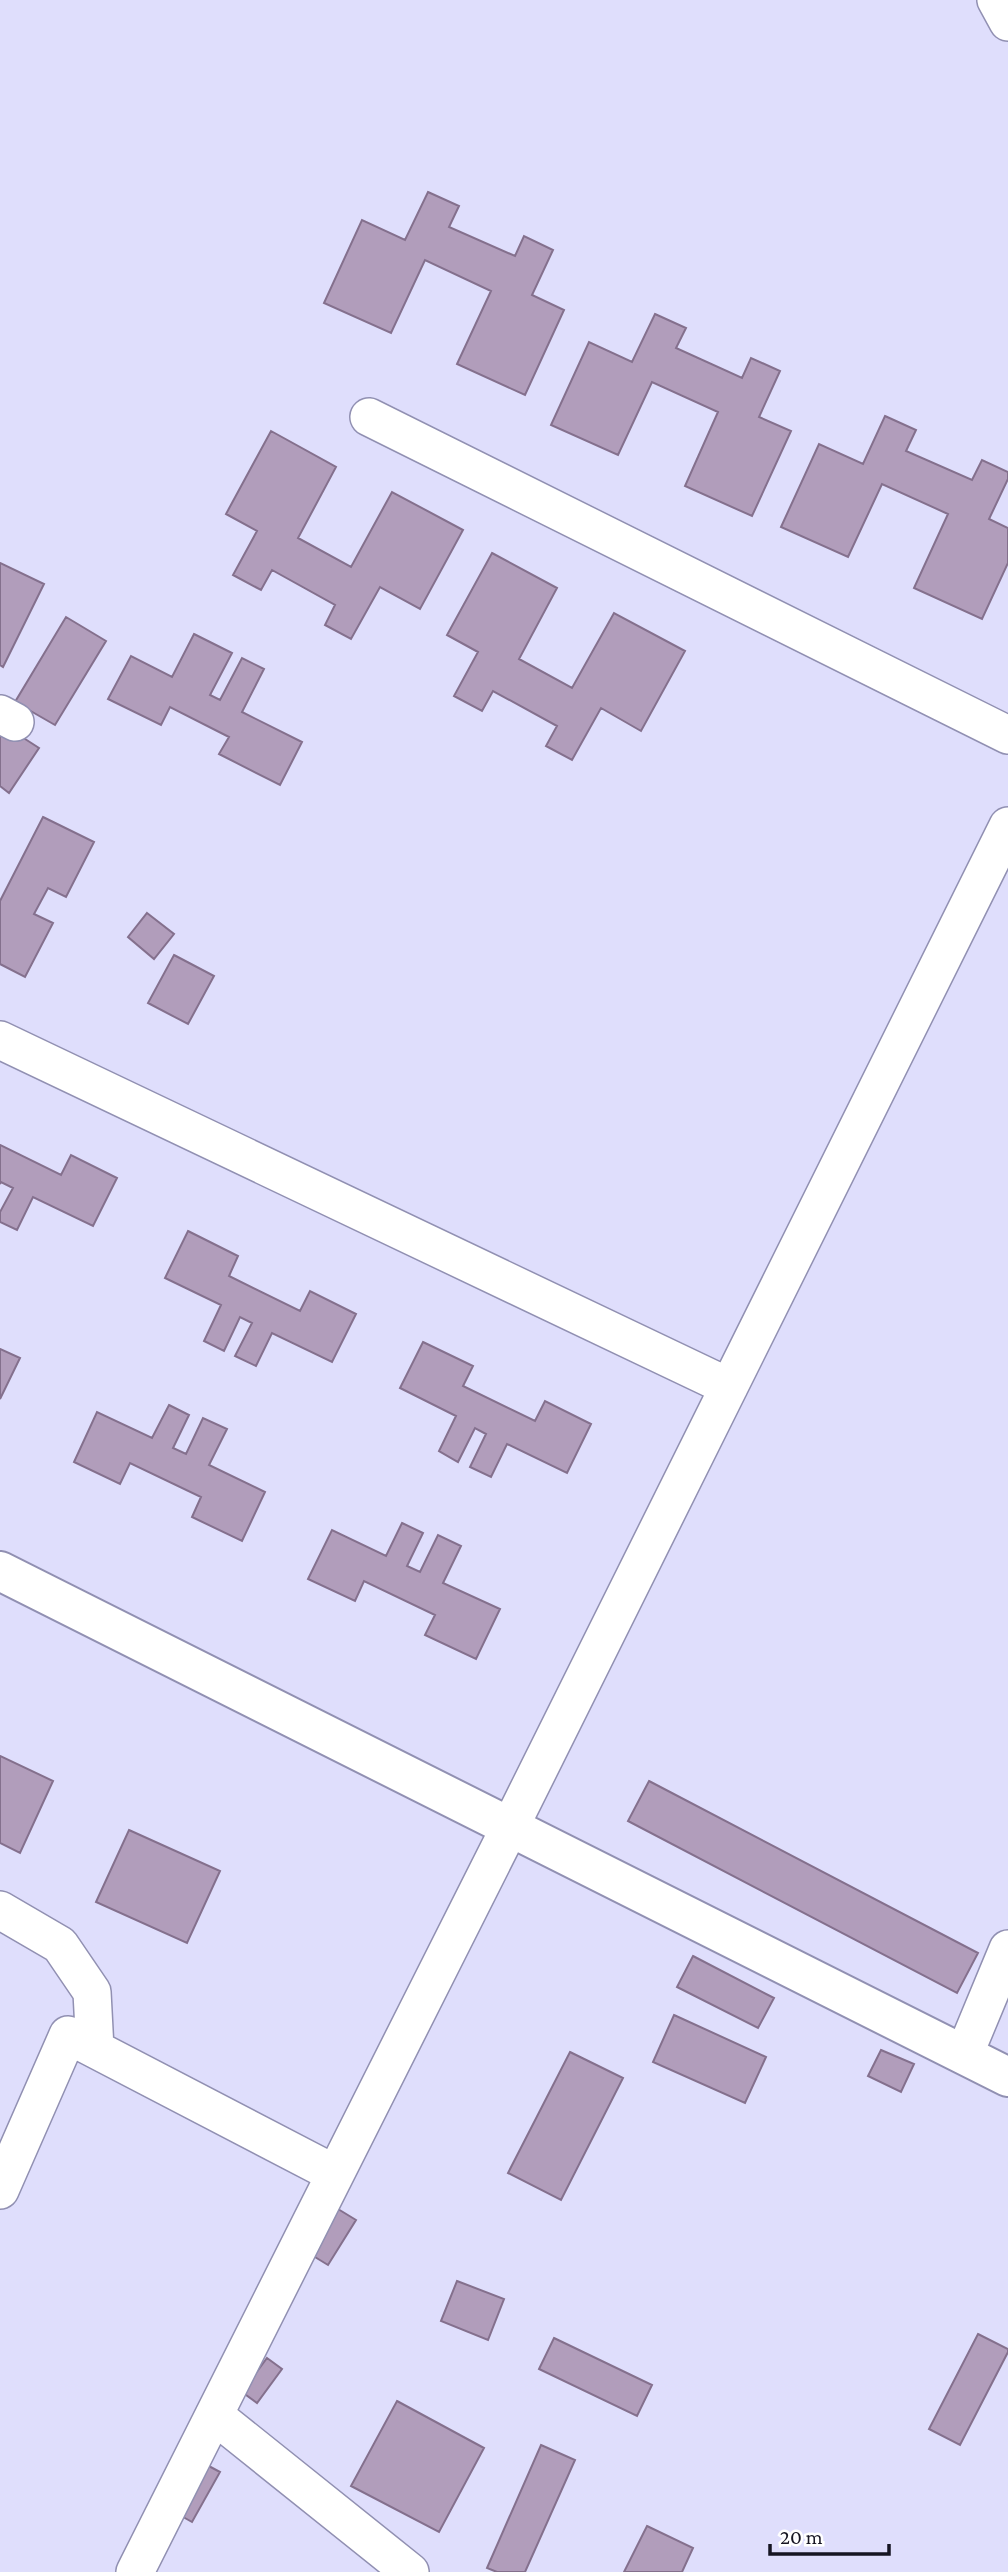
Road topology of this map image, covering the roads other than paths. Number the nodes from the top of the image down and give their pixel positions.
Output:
1 (996, 0) edge
2 (1008, 22) edge
3 (369, 417) dead end
4 (1008, 735) edge
5 (1008, 826) edge
6 (0, 1040) edge
7 (729, 1387) junction
8 (0, 1571) edge
9 (510, 1827) junction
10 (0, 1910) edge
11 (1008, 1949) edge
12 (95, 2049) junction
13 (964, 2054) junction
14 (1008, 2077) edge
15 (335, 2174) junction
16 (0, 2190) edge
17 (214, 2415) junction
18 (135, 2572) edge
19 (410, 2572) edge

1 - 2 street
3 - 4 street
5 - 7 street
6 - 7 street
7 - 9 street
8 - 9 street
9 - 13 street
9 - 15 street
10 - 12 street
11 - 13 street
12 - 15 street
12 - 16 street
13 - 14 street
15 - 17 street
17 - 18 street
17 - 19 street

